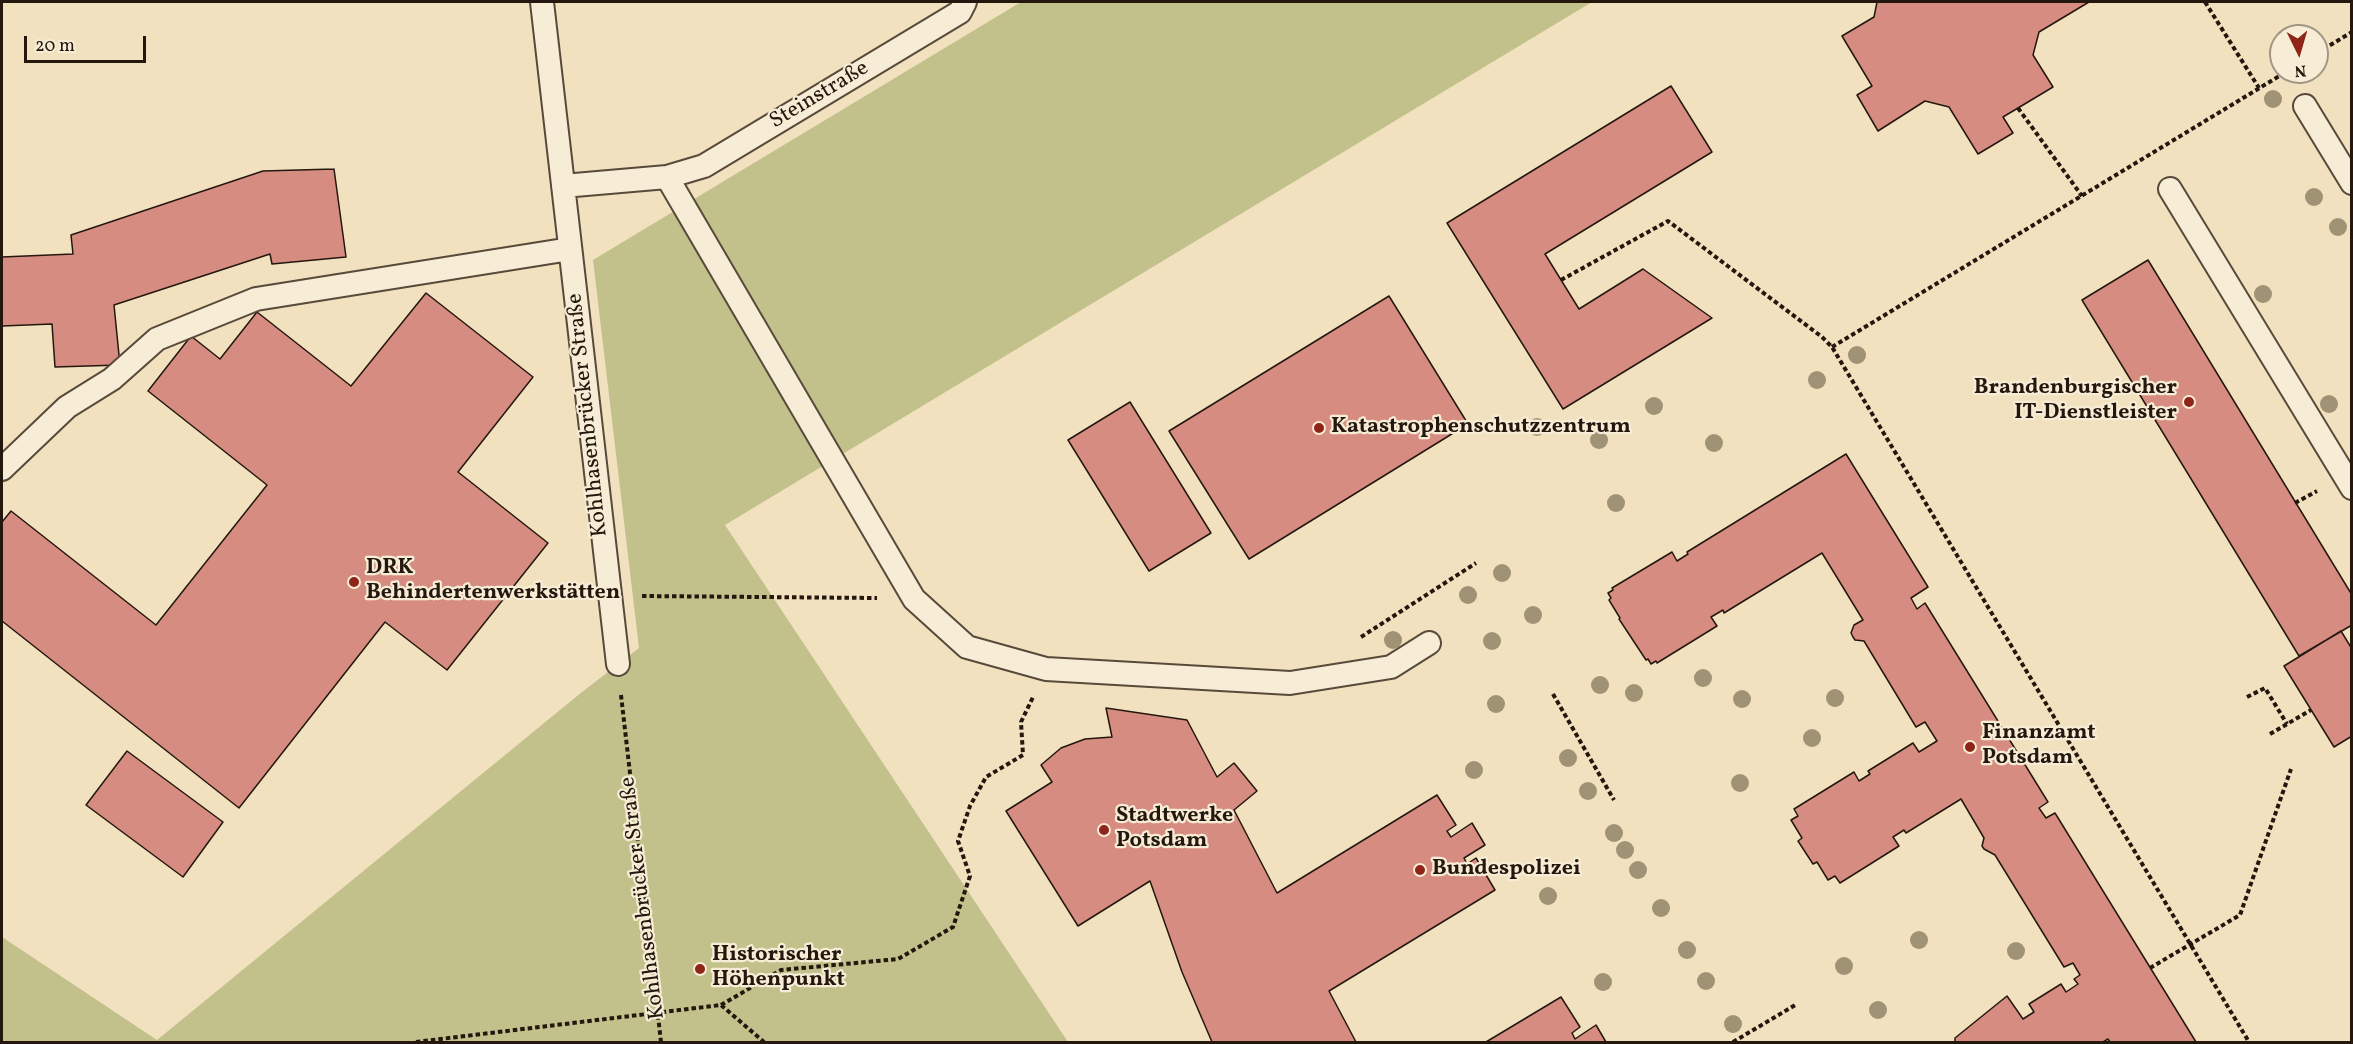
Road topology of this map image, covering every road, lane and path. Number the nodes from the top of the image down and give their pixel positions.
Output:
1 (542, 2) edge
2 (965, 2) edge
3 (2205, 2) edge
4 (2352, 32) edge
5 (2329, 46) edge
6 (2269, 82) edge
7 (2259, 88) junction
8 (2305, 106) dead end
9 (2018, 108) dead end
10 (667, 177) junction
11 (2352, 183) edge
12 (563, 186) junction
13 (2170, 189) dead end
14 (2082, 196) junction
15 (570, 249) junction
16 (1561, 280) dead end
17 (1832, 347) junction
18 (2, 470) edge
19 (2352, 488) edge
20 (1476, 563) dead end
21 (609, 596) junction
22 (914, 598) junction
23 (1359, 639) dead end
24 (1429, 643) dead end
25 (618, 664) joint
26 (1046, 669) junction
27 (1553, 694) dead end
28 (2247, 697) dead end
29 (2311, 710) dead end
30 (2287, 724) junction
31 (2270, 734) dead end
32 (2290, 769) dead end
33 (1614, 800) dead end
34 (2190, 944) junction
35 (2150, 968) dead end
36 (1797, 1004) dead end
37 (721, 1005) junction
38 (658, 1013) junction
39 (416, 1042) edge
40 (661, 1042) edge
41 (764, 1042) edge
42 (1733, 1042) edge
43 (2249, 1042) edge

1 - 12 lane, Kohlhasenbrücker Straße
2 - 10 lane, Steinstraße
3 - 7 path
4 - 5 path
6 - 7 path
7 - 14 path
8 - 11 lane
9 - 14 path
10 - 12 lane, Steinstraße
10 - 22 lane
12 - 15 lane, Kohlhasenbrücker Straße
13 - 19 lane
14 - 17 path
15 - 18 lane
15 - 21 lane, Kohlhasenbrücker Straße
16 - 17 path
17 - 34 path
20 - 23 path
21 - 22 path
21 - 25 lane, Kohlhasenbrücker Straße
22 - 26 lane
24 - 26 lane
25 - 38 path, Kohlhasenbrücker Straße
26 - 37 path
27 - 33 path
28 - 30 path
29 - 30 path
30 - 31 path
32 - 34 path
34 - 35 path
34 - 43 path
36 - 42 path
37 - 38 path
37 - 41 path
38 - 39 path
38 - 40 path, Kohlhasenbrücker Straße

